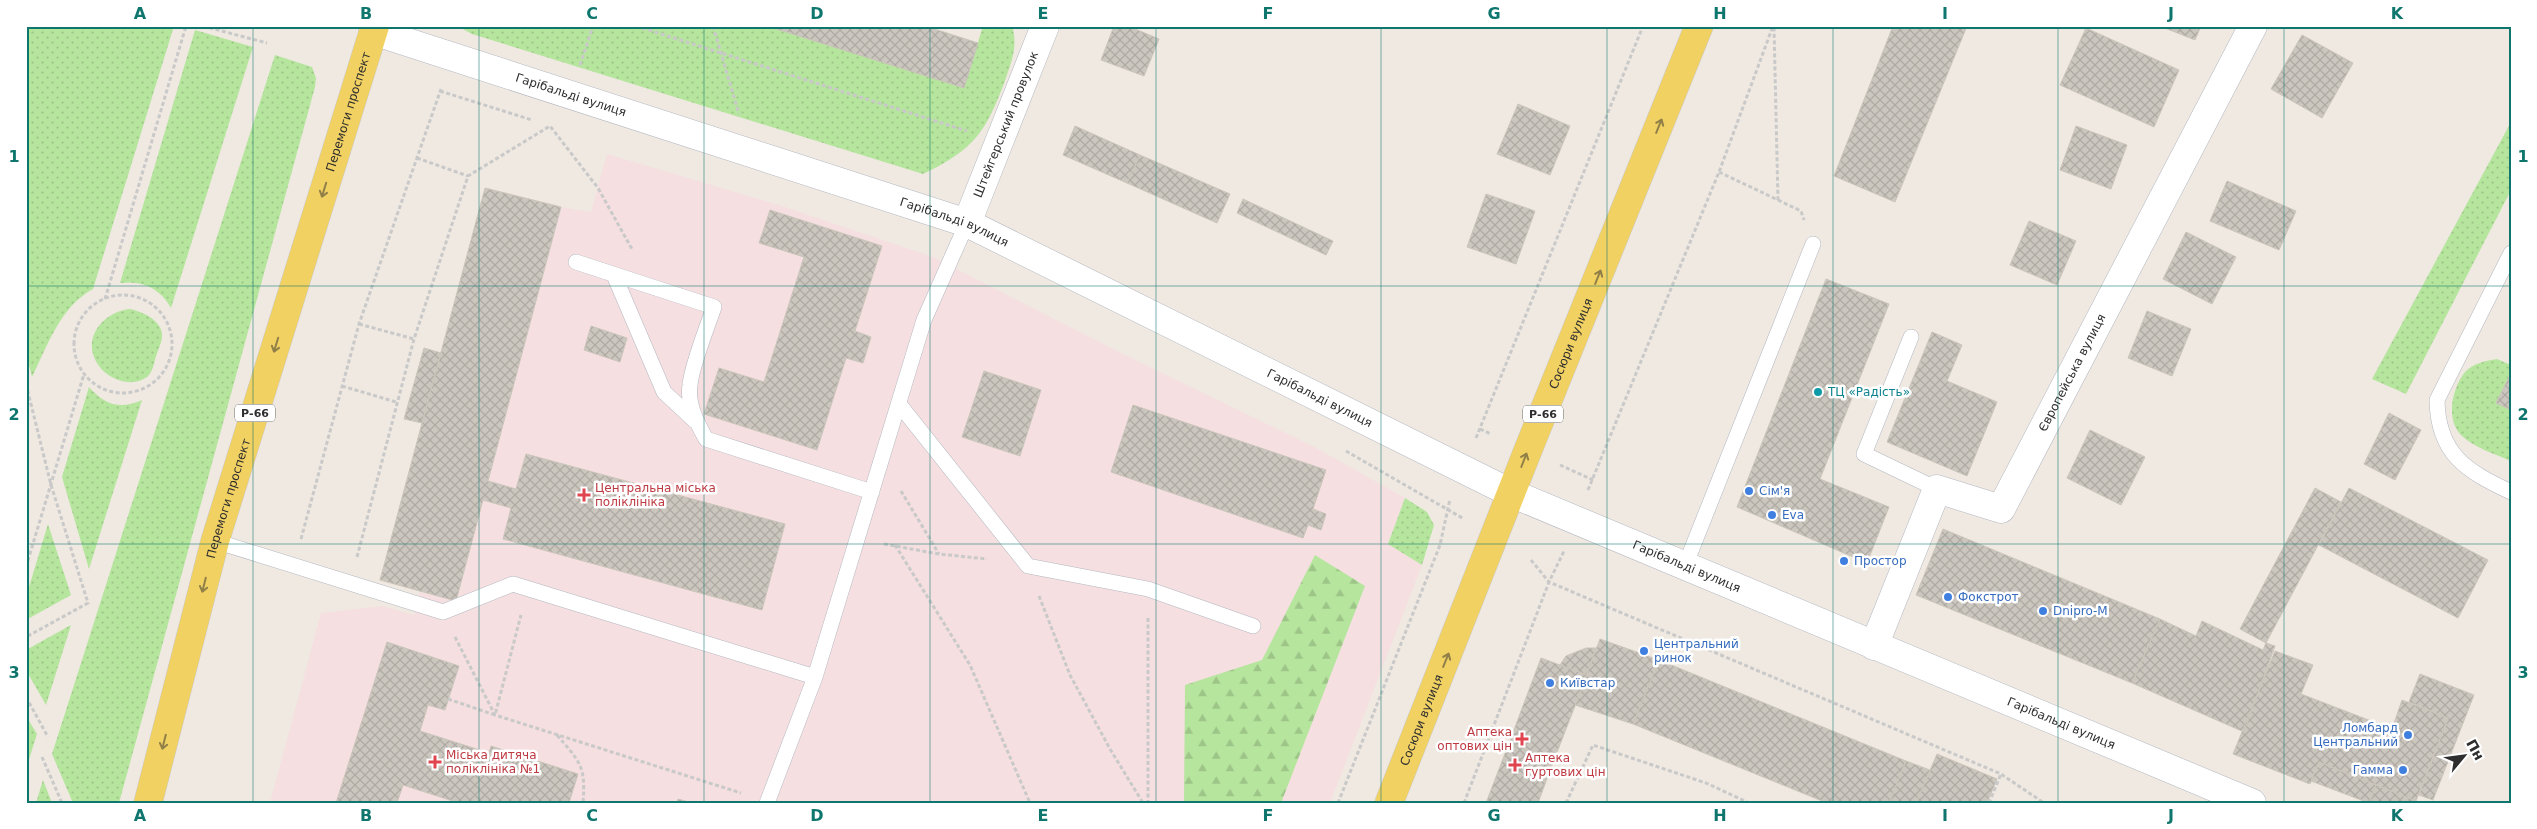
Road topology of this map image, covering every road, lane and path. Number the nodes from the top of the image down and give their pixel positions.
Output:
1 (186, 26) edge
2 (203, 26) edge
3 (593, 26) edge
4 (636, 26) edge
5 (713, 26) edge
6 (1045, 26) edge
7 (1643, 26) edge
8 (1699, 26) edge
9 (1773, 26) edge
10 (2252, 26) edge
11 (374, 29) edge
12 (267, 43) dead end
13 (722, 53) junction
14 (450, 56) junction
15 (579, 68) dead end
16 (740, 117) dead end
17 (1000, 142) junction
18 (417, 158) junction
19 (1719, 172) junction
20 (468, 176) junction
21 (1778, 200) junction
22 (1800, 211) dead end
23 (967, 223) junction
24 (1813, 244) dead end
25 (2511, 253) edge
26 (576, 262) dead end
27 (614, 275) junction
28 (653, 287) junction
29 (105, 299) junction
30 (359, 324) junction
31 (1912, 337) dead end
32 (414, 339) junction
33 (84, 373) junction
34 (26, 384) edge
35 (342, 386) junction
36 (397, 402) junction
37 (899, 404) junction
38 (696, 422) junction
39 (1480, 429) junction
40 (1491, 434) dead end
41 (1473, 444) dead end
42 (883, 455) junction
43 (1560, 465) dead end
44 (1593, 480) junction
45 (51, 485) junction
46 (1937, 489) junction
47 (872, 492) junction
48 (1453, 492) dead end
49 (2511, 492) edge
50 (1511, 493) junction
51 (1585, 497) dead end
52 (216, 541) junction
53 (856, 541) junction
54 (895, 545) junction
55 (1564, 551) dead end
56 (939, 554) junction
57 (1531, 560) dead end
58 (294, 565) junction
59 (1028, 566) junction
60 (1685, 566) junction
61 (26, 568) edge
62 (1549, 582) junction
63 (350, 583) junction
64 (529, 588) junction
65 (1148, 589) junction
66 (443, 612) junction
67 (1253, 626) dead end
68 (26, 638) edge
69 (1874, 646) junction
70 (815, 677) junction
71 (26, 697) edge
72 (448, 699) dead end
73 (495, 715) junction
74 (557, 734) junction
75 (48, 737) dead end
76 (42, 757) dead end
77 (2001, 774) junction
78 (768, 802) edge
79 (62, 803) edge
80 (148, 803) edge
81 (583, 803) edge
82 (1030, 803) edge
83 (1143, 803) edge
84 (1148, 803) edge
85 (1338, 803) edge
86 (1389, 803) edge
87 (1464, 803) edge
88 (1566, 803) edge
89 (1748, 803) edge
90 (1989, 803) edge
91 (2044, 803) edge
92 (2252, 803) edge

1 - 29 path
2 - 12 path
3 - 15 path
4 - 13 path
5 - 13 path
6 - 17 main road, Штейгерський провулок
7 - 39 path
50 -> 8 main road, Сосюри вулиця / Р-66
9 - 19 path
9 - 21 path
10 - 46 main road, Європейська вулиця
11 - 14 main road, Гарібальді вулиця
11 -> 52 main road, Перемоги проспект / Р-66
13 - 16 path
13 - 17 path
14 - 18 path
14 - 23 main road, Гарібальді вулиця
17 - 23 main road, Штейгерський провулок
18 - 20 path
18 - 30 path
19 - 21 path
19 - 44 path
20 - 28 path
20 - 32 path
21 - 22 path
23 - 37 lane
23 - 50 main road, Гарібальді вулиця
24 - 60 lane
25 - 49 lane
26 - 27 lane
27 - 28 lane
27 - 38 lane
28 - 38 lane
29 - 33 path
29 - 33 path
30 - 32 path
30 - 35 path
31 - 46 lane
32 - 36 path
33 - 45 path
34 - 45 path
35 - 36 path
35 - 58 path
36 - 63 path
37 - 42 lane
37 - 59 lane
38 - 47 lane
39 - 40 path
39 - 41 path
42 - 47 lane
42 - 56 path
43 - 44 path
44 - 51 path
45 - 61 path
45 - 68 path
46 - 69 main road
47 - 53 lane
48 - 85 path
50 - 60 main road, Гарібальді вулиця
86 -> 50 main road, Сосюри вулиця / Р-66
52 - 58 lane
52 -> 80 main road, Перемоги проспект / Р-66
53 - 54 path
53 - 70 lane
54 - 56 path
54 - 82 path
55 - 62 path
56 - 59 path
57 - 62 path
58 - 63 lane
59 - 65 lane
59 - 83 path
60 - 69 main road, Гарібальді вулиця
62 - 77 path
62 - 87 path
63 - 66 lane
64 - 66 lane
64 - 70 lane
64 - 73 path
65 - 67 lane
65 - 84 path
66 - 73 path
69 - 92 main road, Гарібальді вулиця
70 - 78 lane
71 - 75 path
72 - 73 path
73 - 74 path
74 - 78 path
74 - 81 path
76 - 79 path
77 - 90 path
77 - 91 path
88 - 89 path

